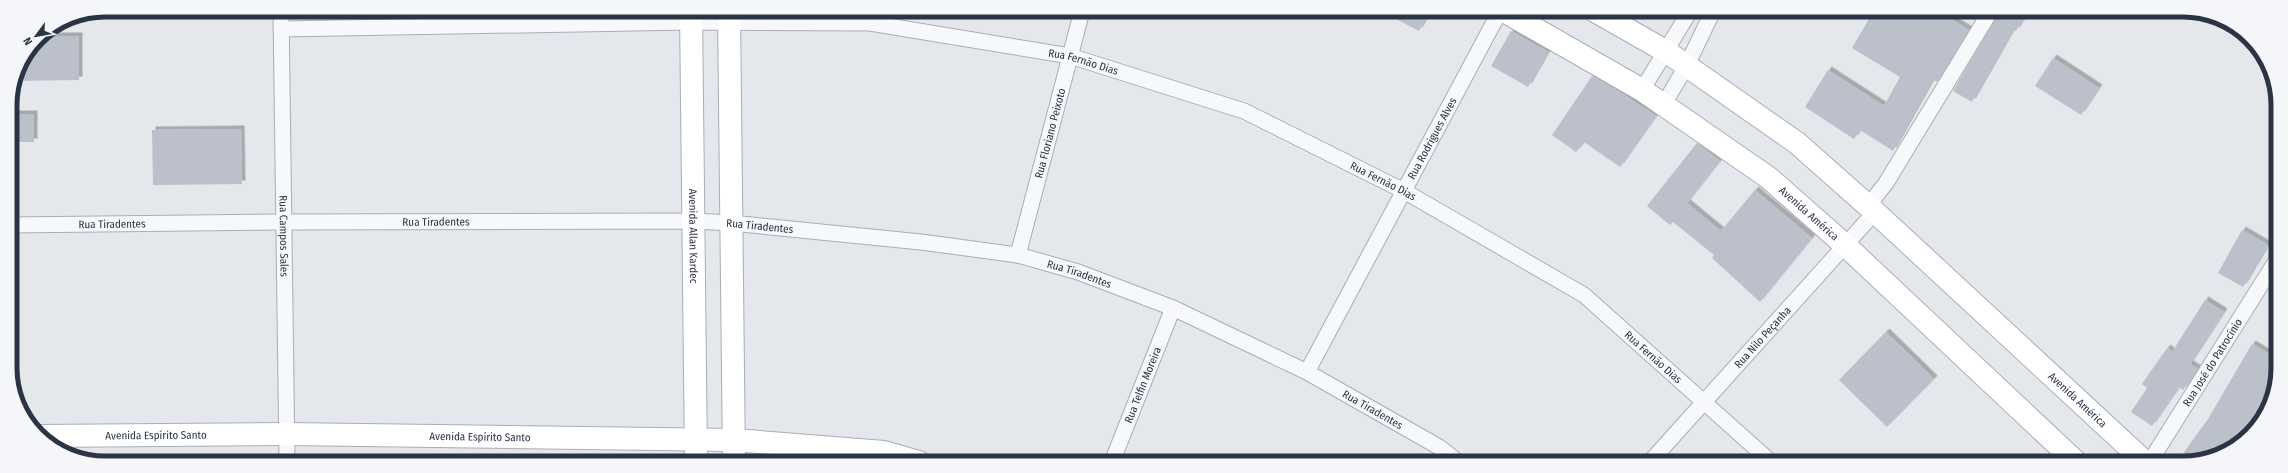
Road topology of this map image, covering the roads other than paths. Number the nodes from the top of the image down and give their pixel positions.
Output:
1 (281, 17) edge
2 (659, 17) edge
3 (691, 17) edge
4 (729, 17) edge
5 (1080, 17) edge
6 (1497, 17) edge
7 (1514, 17) edge
8 (1606, 17) edge
9 (1687, 17) edge
10 (1710, 17) edge
11 (1987, 17) edge
12 (281, 29) junction
13 (1667, 52) junction
14 (1070, 56) junction
15 (1687, 66) junction
16 (1642, 90) junction
17 (1664, 104) junction
18 (1404, 190) junction
19 (1872, 209) junction
20 (694, 221) junction
21 (283, 222) junction
22 (731, 223) junction
23 (17, 225) edge
24 (1846, 246) junction
25 (1018, 255) junction
26 (2271, 269) edge
27 (1173, 308) junction
28 (1307, 372) junction
29 (1705, 402) junction
30 (286, 434) junction
31 (49, 436) edge
32 (734, 440) junction
33 (696, 451) edge
34 (287, 456) edge
35 (734, 456) edge
36 (898, 456) edge
37 (1114, 456) edge
38 (1450, 456) edge
39 (1656, 456) edge
40 (1764, 456) edge
41 (2070, 456) edge
42 (2139, 456) edge
43 (2151, 456) edge

1 - 12 street, Rua Campos Sales
2 - 12 street, Rua Fernão Dias
3 - 20 main road, Avenida Allan Kardec
4 - 14 street, Rua Fernão Dias
4 - 22 main road
5 - 14 street, Rua Floriano Peixoto
6 - 18 street, Rua Rodrigues Alves
7 - 16 main road, Avenida América
8 - 13 main road, Avenida América
9 - 13 street
10 - 15 street
11 - 19 street, Rua Nilo Peçanha
12 - 21 street, Rua Campos Sales
13 - 15 main road, Avenida América
13 - 16 street
14 - 18 street, Rua Fernão Dias
14 - 25 street, Rua Floriano Peixoto
15 - 17 street
15 - 19 main road, Avenida América
16 - 17 main road, Avenida América
17 - 24 main road, Avenida América
18 - 28 street, Rua Rodrigues Alves
18 - 29 street, Rua Fernão Dias
19 - 24 street, Rua Nilo Peçanha
19 - 42 main road, Avenida América
20 - 21 street, Rua Tiradentes
20 - 22 street, Rua Tiradentes
20 - 33 main road, Avenida Allan Kardec
21 - 23 street, Rua Tiradentes
21 - 30 street, Rua Campos Sales
22 - 25 street, Rua Tiradentes
22 - 32 main road
24 - 29 street, Rua Nilo Peçanha
24 - 41 main road, Avenida América
25 - 27 street, Rua Tiradentes
26 - 43 street, Rua José do Patrocínio
27 - 28 street, Rua Tiradentes
27 - 37 street, Rua Telfin Moreira
28 - 38 street, Rua Tiradentes
29 - 39 street, Rua Nilo Peçanha
29 - 40 street, Rua Fernão Dias
30 - 31 main road, Avenida Espírito Santo
30 - 33 main road, Avenida Espírito Santo
30 - 34 street, Rua Campos Sales
32 - 33 main road, Avenida Espírito Santo
32 - 35 main road
32 - 36 main road, Avenida Espírito Santo

